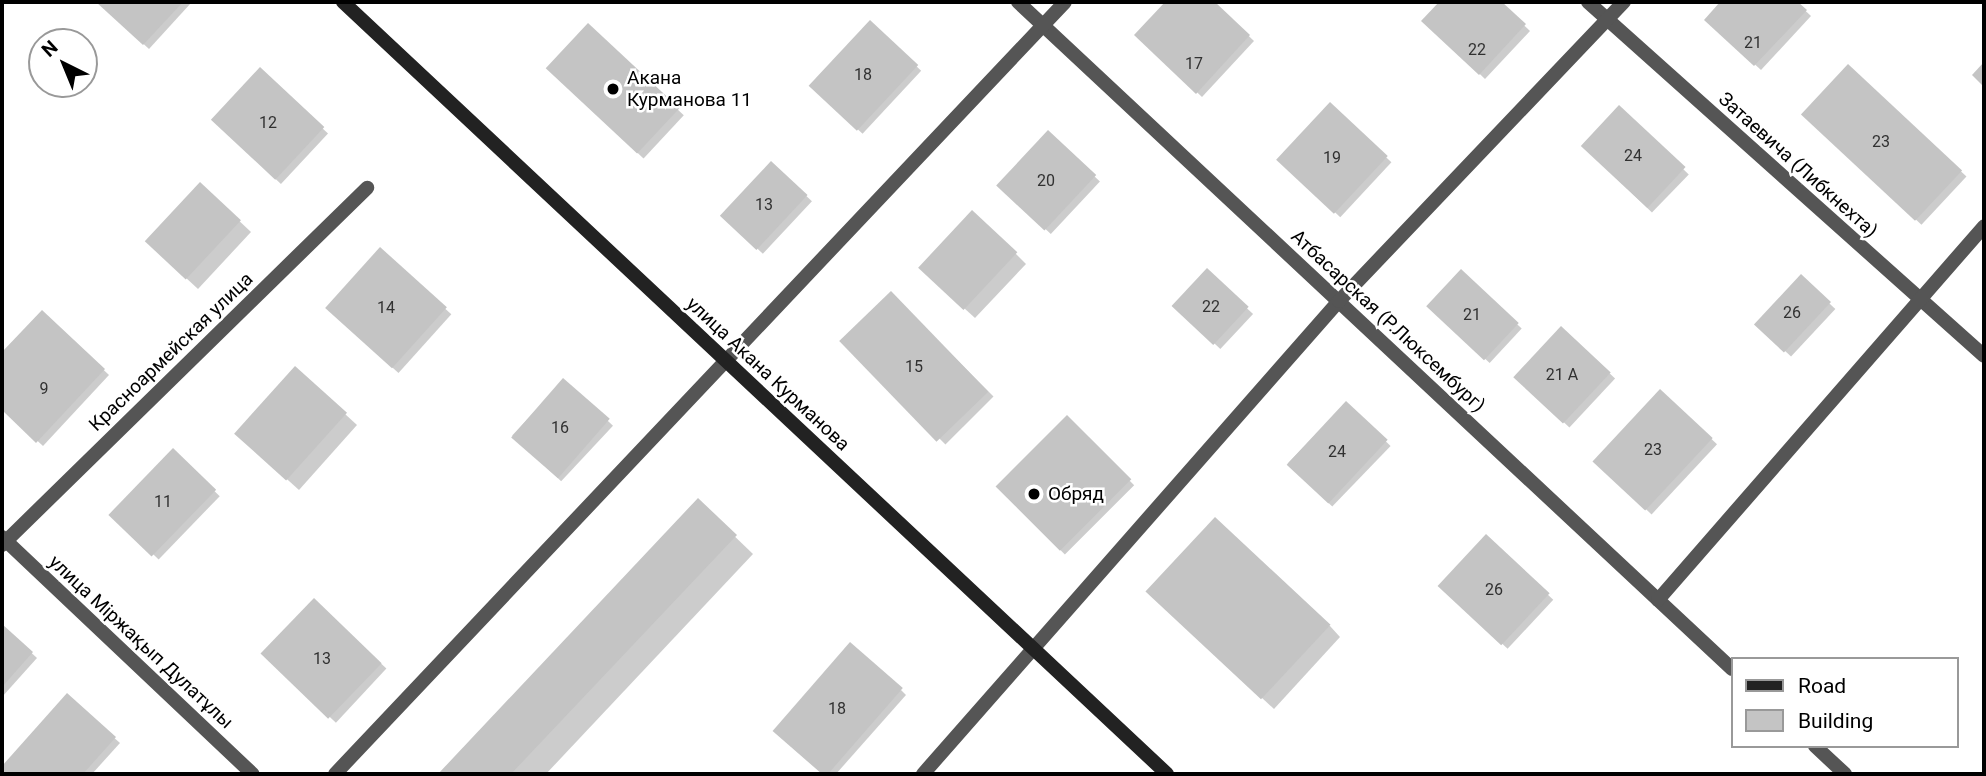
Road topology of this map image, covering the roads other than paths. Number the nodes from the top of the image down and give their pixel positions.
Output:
1 (344, 2) edge
2 (1018, 2) edge
3 (1065, 2) edge
4 (1588, 2) edge
5 (1624, 2) edge
6 (1608, 21) junction
7 (1043, 25) junction
8 (367, 188) dead end
9 (1984, 226) edge
10 (1339, 301) junction
11 (1923, 301) junction
12 (1984, 356) edge
13 (727, 363) junction
14 (3, 541) edge
15 (1658, 600) junction
16 (1036, 651) junction
17 (1730, 667) edge
18 (1817, 748) edge
19 (253, 774) edge
20 (335, 774) edge
21 (923, 774) edge
22 (1167, 774) edge
23 (1845, 774) edge

1 - 13 main road, улица Акана Курманова
2 - 7 street, Атбасарская (Р.Люксембург)
3 - 7 street
4 - 6 street, Затаевича (Либкнехта)
5 - 6 street
6 - 10 street
6 - 11 street, Затаевича (Либкнехта)
7 - 10 street, Атбасарская (Р.Люксембург)
7 - 13 street
8 - 14 street, Красноармейская улица
9 - 11 street
10 - 15 street, Атбасарская (Р.Люксембург)
10 - 16 street
11 - 12 street, Затаевича (Либкнехта)
11 - 15 street
13 - 16 main road, улица Акана Курманова
13 - 20 street
14 - 19 street, улица Міржақып Дулатұлы
15 - 17 street, Атбасарская (Р.Люксембург)
16 - 21 street
16 - 22 main road, улица Акана Курманова
18 - 23 street

